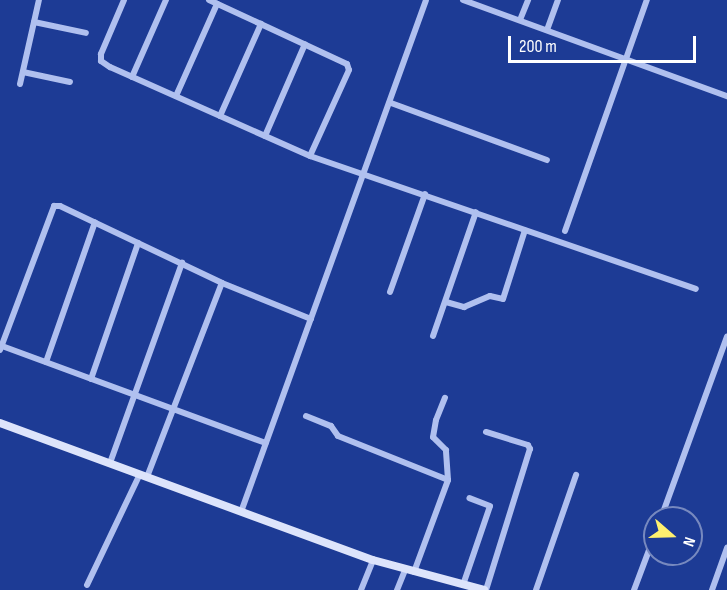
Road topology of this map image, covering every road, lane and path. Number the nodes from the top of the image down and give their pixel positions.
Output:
1 (39, 0) edge
2 (124, 0) edge
3 (166, 0) edge
4 (209, 0) edge
5 (426, 0) edge
6 (463, 0) edge
7 (528, 0) edge
8 (558, 0) edge
9 (647, 0) edge
10 (217, 4) junction
11 (520, 20) junction
12 (34, 22) junction
13 (261, 24) junction
14 (547, 30) junction
15 (86, 33) dead end
16 (305, 44) junction
17 (626, 58) junction
18 (23, 72) junction
19 (132, 77) junction
20 (70, 82) dead end
21 (21, 84) dead end
22 (176, 96) junction
23 (727, 96) edge
24 (391, 103) junction
25 (220, 116) junction
26 (265, 136) junction
27 (309, 156) junction
28 (547, 160) dead end
29 (364, 174) junction
30 (425, 194) junction
31 (476, 212) junction
32 (95, 222) junction
33 (525, 230) junction
34 (565, 231) dead end
35 (138, 243) junction
36 (182, 264) junction
37 (222, 283) junction
38 (696, 289) dead end
39 (390, 292) dead end
40 (446, 302) junction
41 (311, 319) junction
42 (433, 336) dead end
43 (726, 342) edge
44 (1, 348) edge
45 (46, 362) junction
46 (91, 379) junction
47 (134, 394) junction
48 (445, 398) dead end
49 (172, 408) junction
50 (306, 416) dead end
51 (0, 423) edge
52 (486, 432) dead end
53 (266, 443) junction
54 (110, 463) junction
55 (143, 476) junction
56 (576, 476) dead end
57 (448, 480) junction
58 (469, 498) dead end
59 (665, 506) edge
60 (241, 512) junction
61 (727, 548) edge
62 (373, 560) junction
63 (643, 566) edge
64 (405, 570) junction
65 (414, 572) junction
66 (87, 585) dead end
67 (463, 585) junction
68 (473, 589) edge
69 (362, 590) edge
70 (397, 590) edge
71 (485, 590) edge
72 (536, 590) edge
73 (634, 590) edge
74 (712, 590) edge

1 - 12 street
2 - 19 street
3 - 19 street
4 - 10 street
5 - 24 street
6 - 11 street
7 - 11 street
8 - 14 street
9 - 17 street
10 - 13 street
10 - 22 street
11 - 14 street
12 - 15 street
12 - 18 street
13 - 16 street
13 - 25 street
14 - 17 street
16 - 26 street
16 - 27 street
17 - 23 street
17 - 34 street
18 - 20 street
18 - 21 street
19 - 22 street
22 - 25 street
24 - 28 street
24 - 29 street
25 - 26 street
26 - 27 street
27 - 29 street
29 - 30 street
29 - 41 street
30 - 31 street
30 - 39 street
31 - 33 street
31 - 40 street
32 - 35 street
32 - 44 street
32 - 45 street
33 - 38 street
33 - 40 street
35 - 36 street
35 - 46 street
36 - 37 street
36 - 47 street
37 - 41 street
37 - 49 street
40 - 42 street
41 - 53 street
43 - 59 street
44 - 45 street
45 - 46 street
46 - 47 street
47 - 49 street
47 - 54 street
48 - 57 street
49 - 53 street
49 - 55 street
50 - 57 street
51 - 54 main road
52 - 71 street
53 - 60 street
54 - 55 main road
55 - 60 main road
55 - 66 street
56 - 72 street
57 - 65 street
58 - 67 street
60 - 62 main road
61 - 74 street
62 - 64 main road
62 - 69 street
63 - 73 street
64 - 65 main road
64 - 70 street
65 - 67 main road
67 - 68 main road
68 - 71 main road

